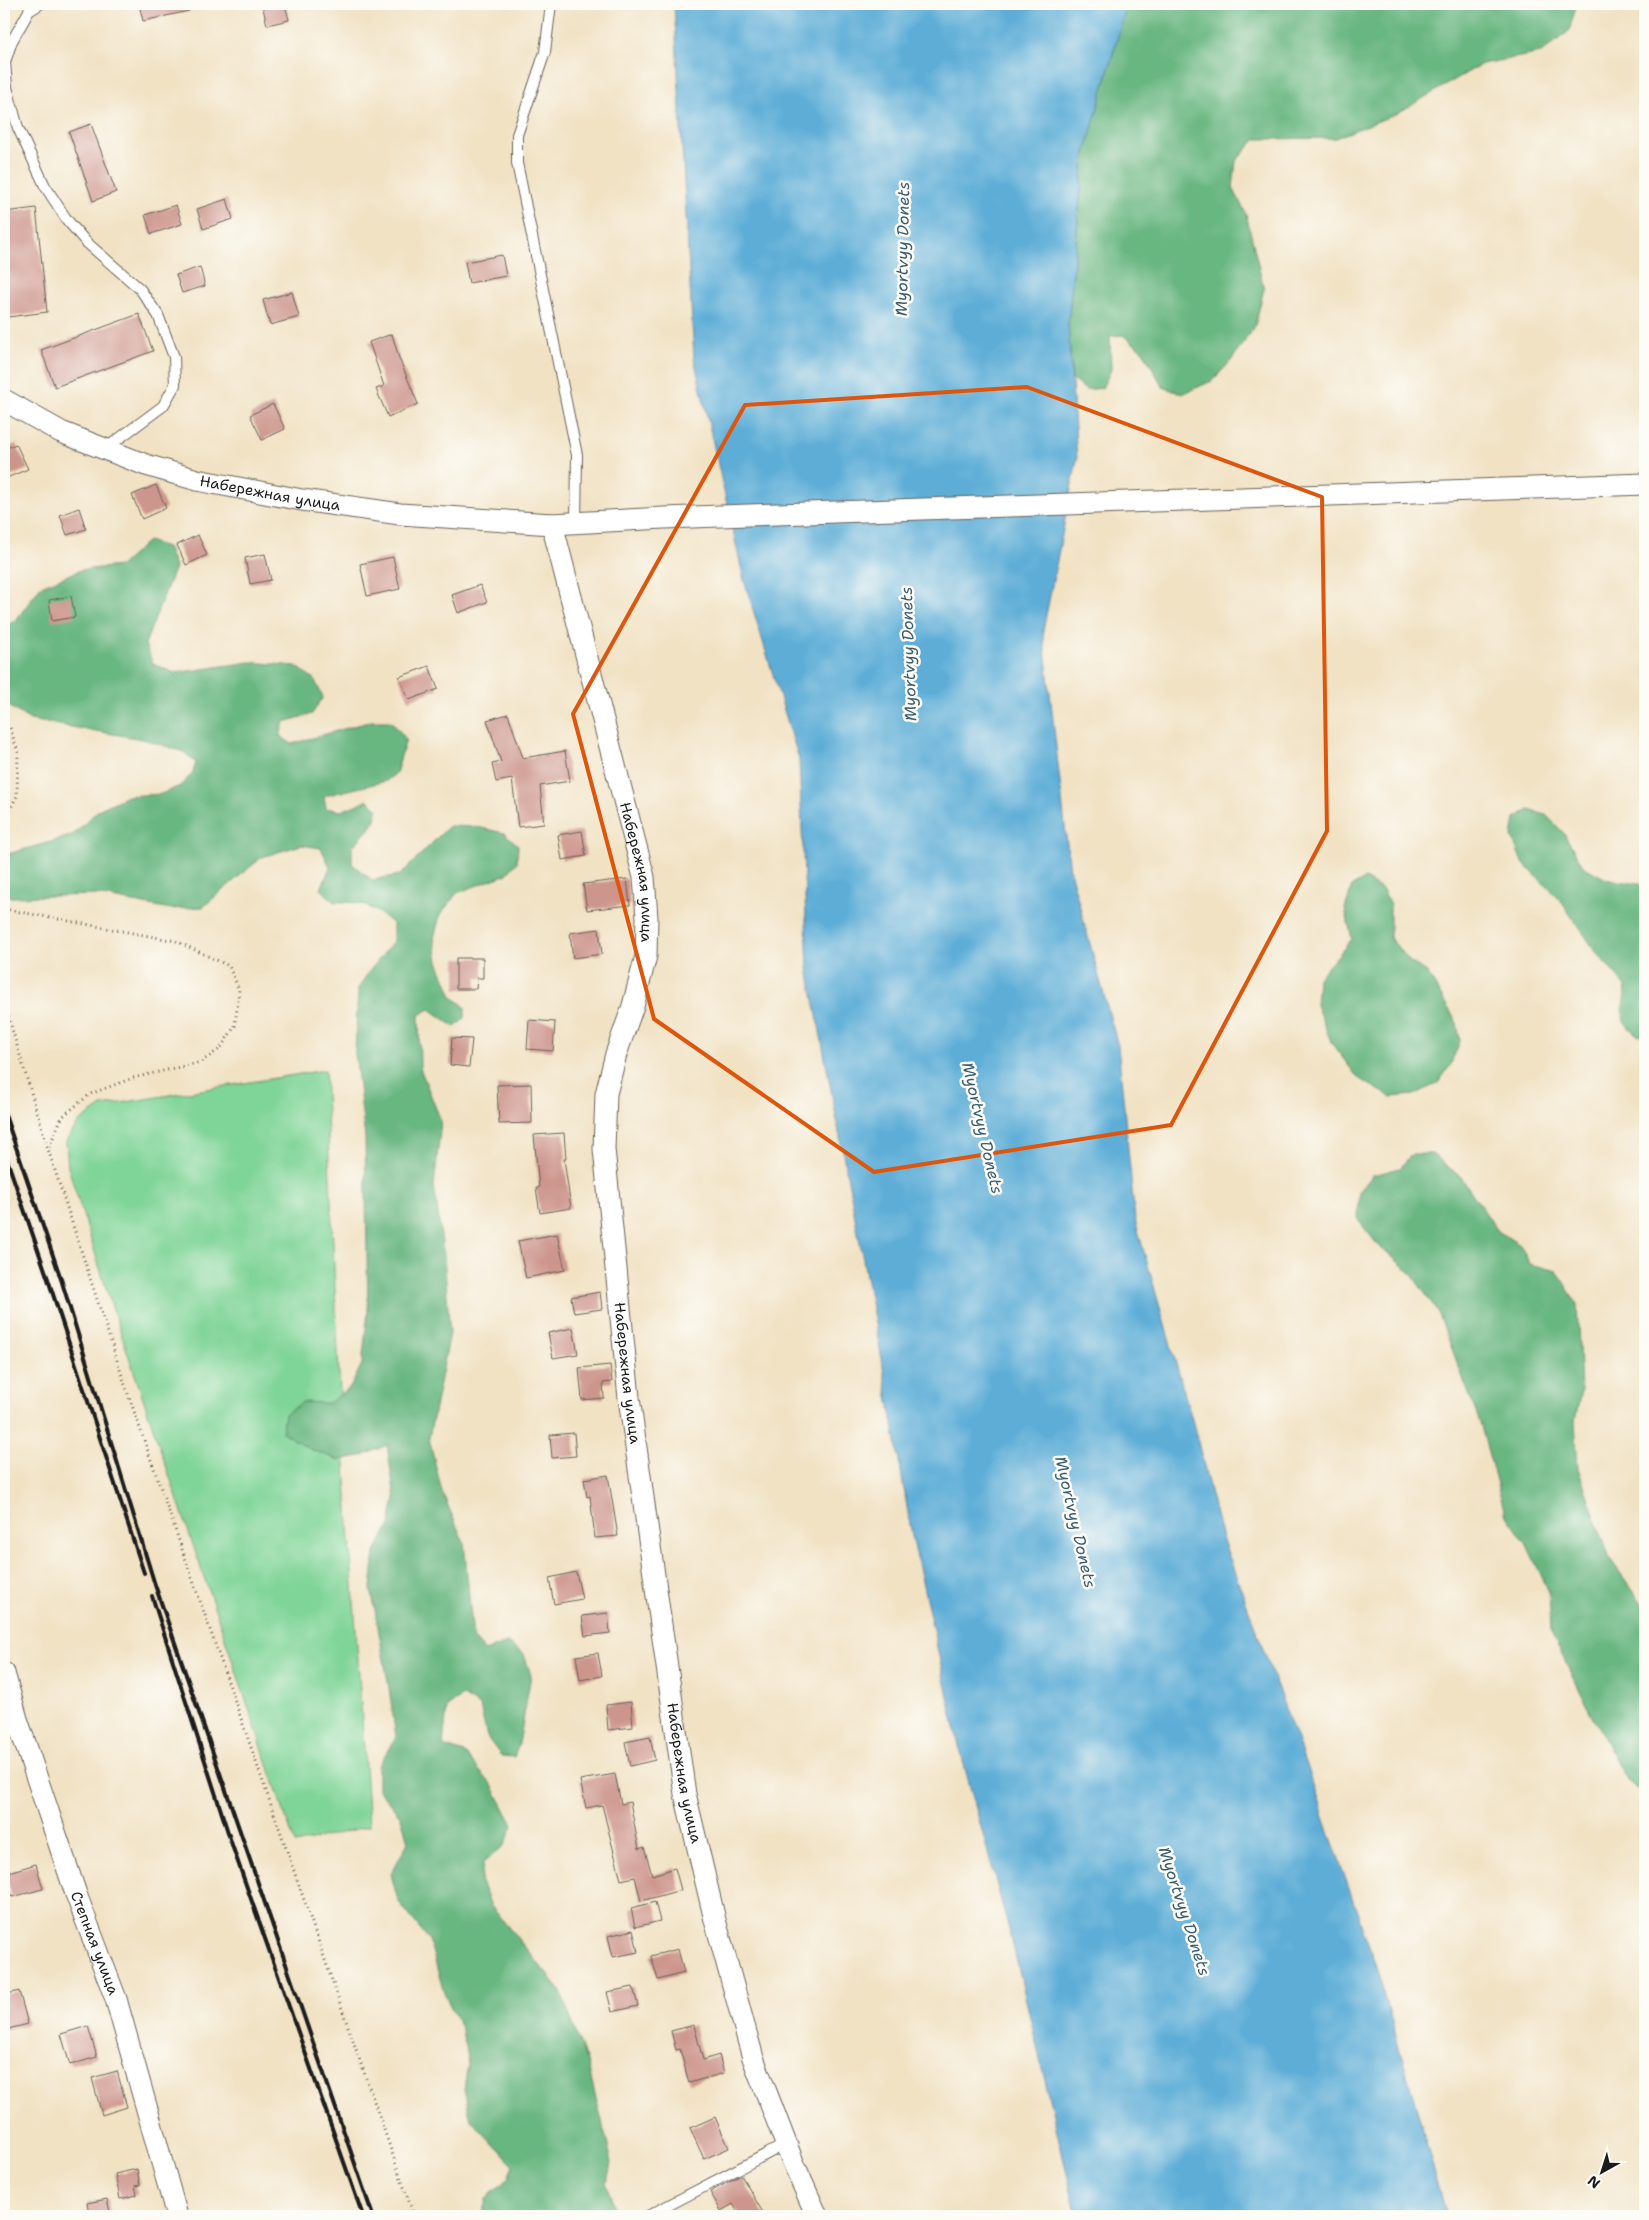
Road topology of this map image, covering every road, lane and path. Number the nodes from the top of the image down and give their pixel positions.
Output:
1 (40, 4) edge
2 (551, 4) edge
3 (30, 7) edge
4 (4, 400) edge
5 (105, 449) junction
6 (1645, 484) edge
7 (576, 523) junction
8 (552, 524) junction
9 (4, 720) edge
10 (4, 822) edge
11 (4, 909) edge
12 (4, 1002) edge
13 (48, 1149) junction
14 (4, 1674) edge
15 (786, 2144) junction
16 (177, 2216) edge
17 (414, 2216) edge
18 (648, 2216) edge
19 (817, 2216) edge

1 - 3 lane
2 - 7 lane
3 - 5 lane
4 - 5 street, Набережная улица
5 - 8 street, Набережная улица
6 - 7 street, Набережная улица
7 - 8 street, Набережная улица
8 - 15 street, Набережная улица
9 - 10 path
11 - 13 path
12 - 13 path
13 - 17 path
14 - 16 street, Степная улица
15 - 18 lane
15 - 19 street, Набережная улица

